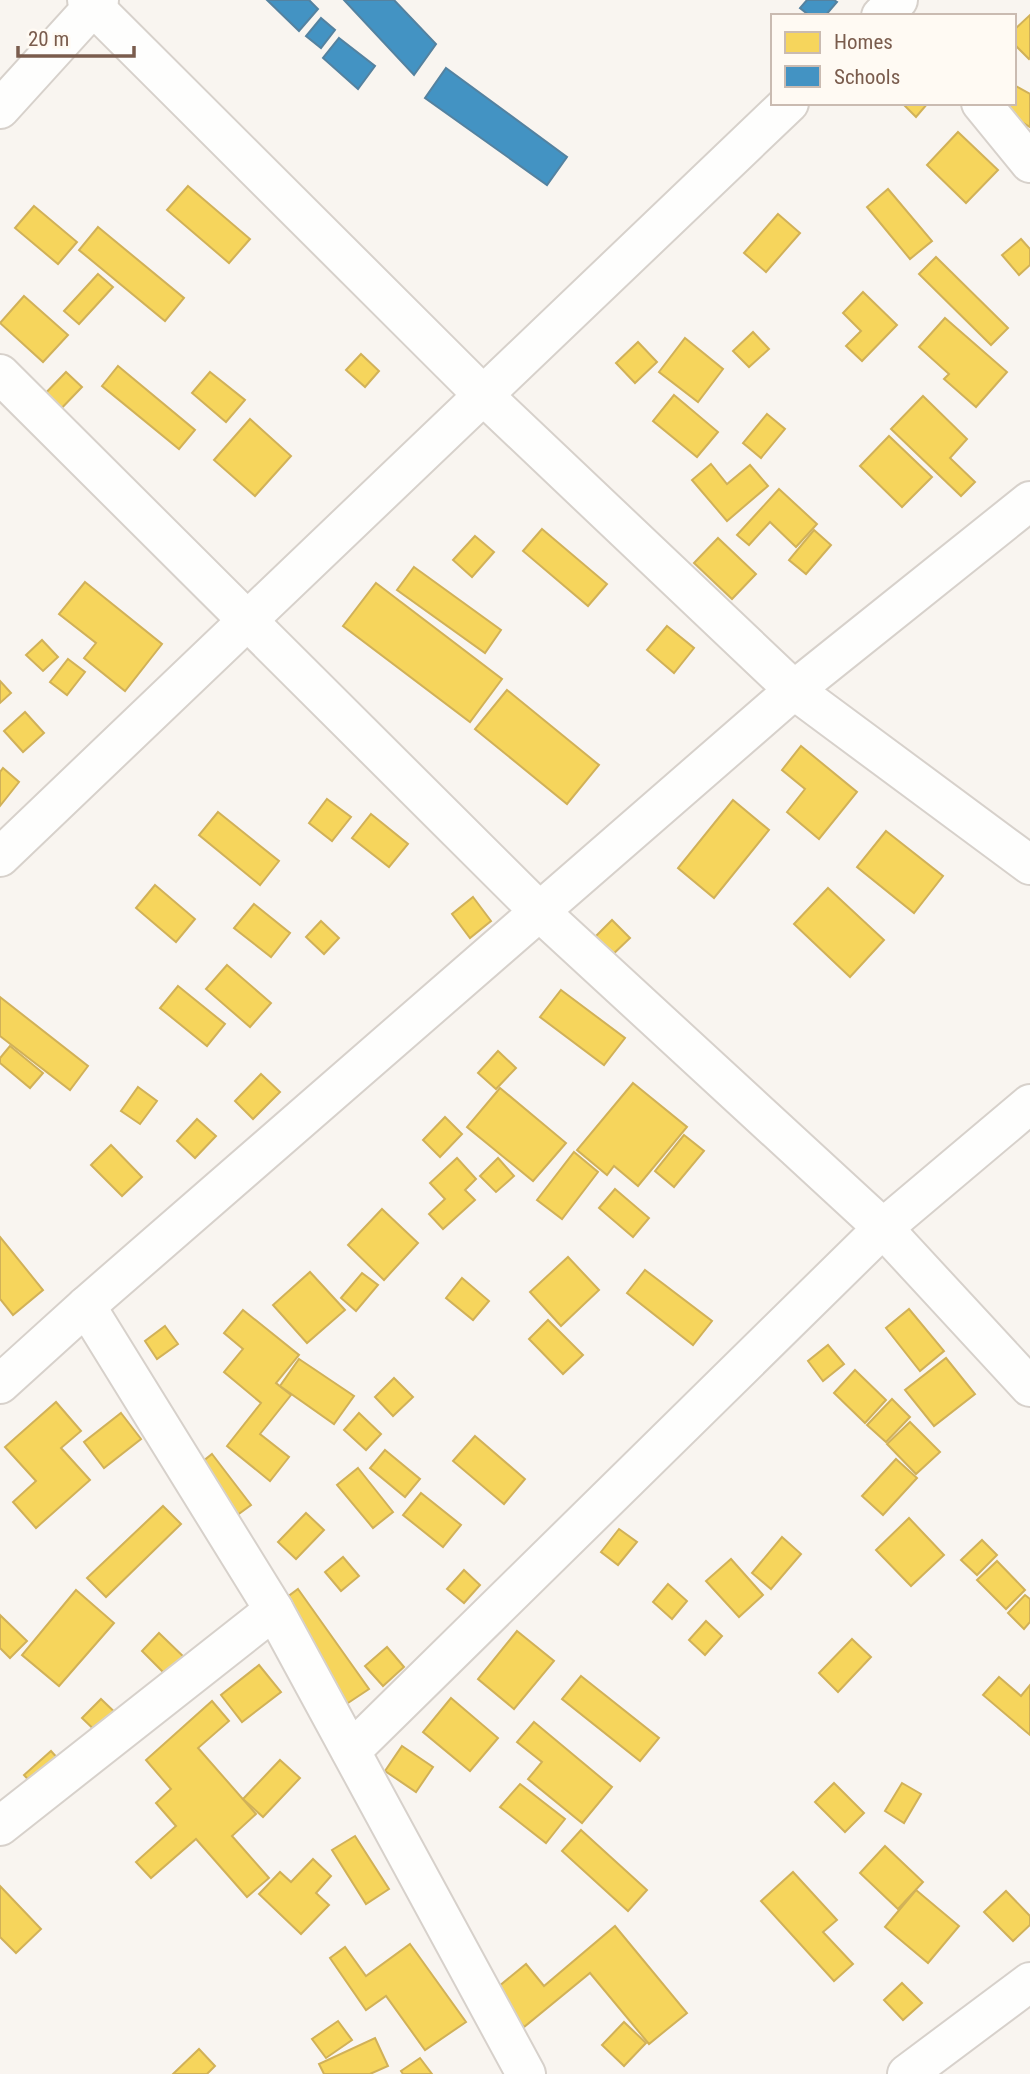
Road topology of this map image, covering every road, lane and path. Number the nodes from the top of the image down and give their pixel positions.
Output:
1 (93, 2) edge
2 (787, 105) edge
3 (983, 105) edge
4 (0, 109) edge
5 (1030, 163) edge
6 (0, 374) edge
7 (482, 394) junction
8 (1030, 501) edge
9 (248, 621) junction
10 (794, 690) junction
11 (0, 857) edge
12 (1030, 865) edge
13 (540, 912) junction
14 (1030, 1104) edge
15 (883, 1228) junction
16 (86, 1306) junction
17 (0, 1384) edge
18 (1030, 1387) edge
19 (274, 1610) junction
20 (351, 1751) junction
21 (0, 1826) edge
22 (1030, 1982) edge
23 (526, 2074) edge
24 (907, 2074) edge

1 - 4 street
1 - 7 street
2 - 7 street
3 - 5 street
6 - 9 street
7 - 9 street
7 - 10 street
8 - 10 street
9 - 11 street
9 - 13 street
10 - 12 street
10 - 13 street
13 - 15 street
13 - 16 street
14 - 15 street
15 - 18 street
15 - 20 street
16 - 17 street
16 - 19 street
19 - 20 street
19 - 21 street
20 - 23 street
22 - 24 street

